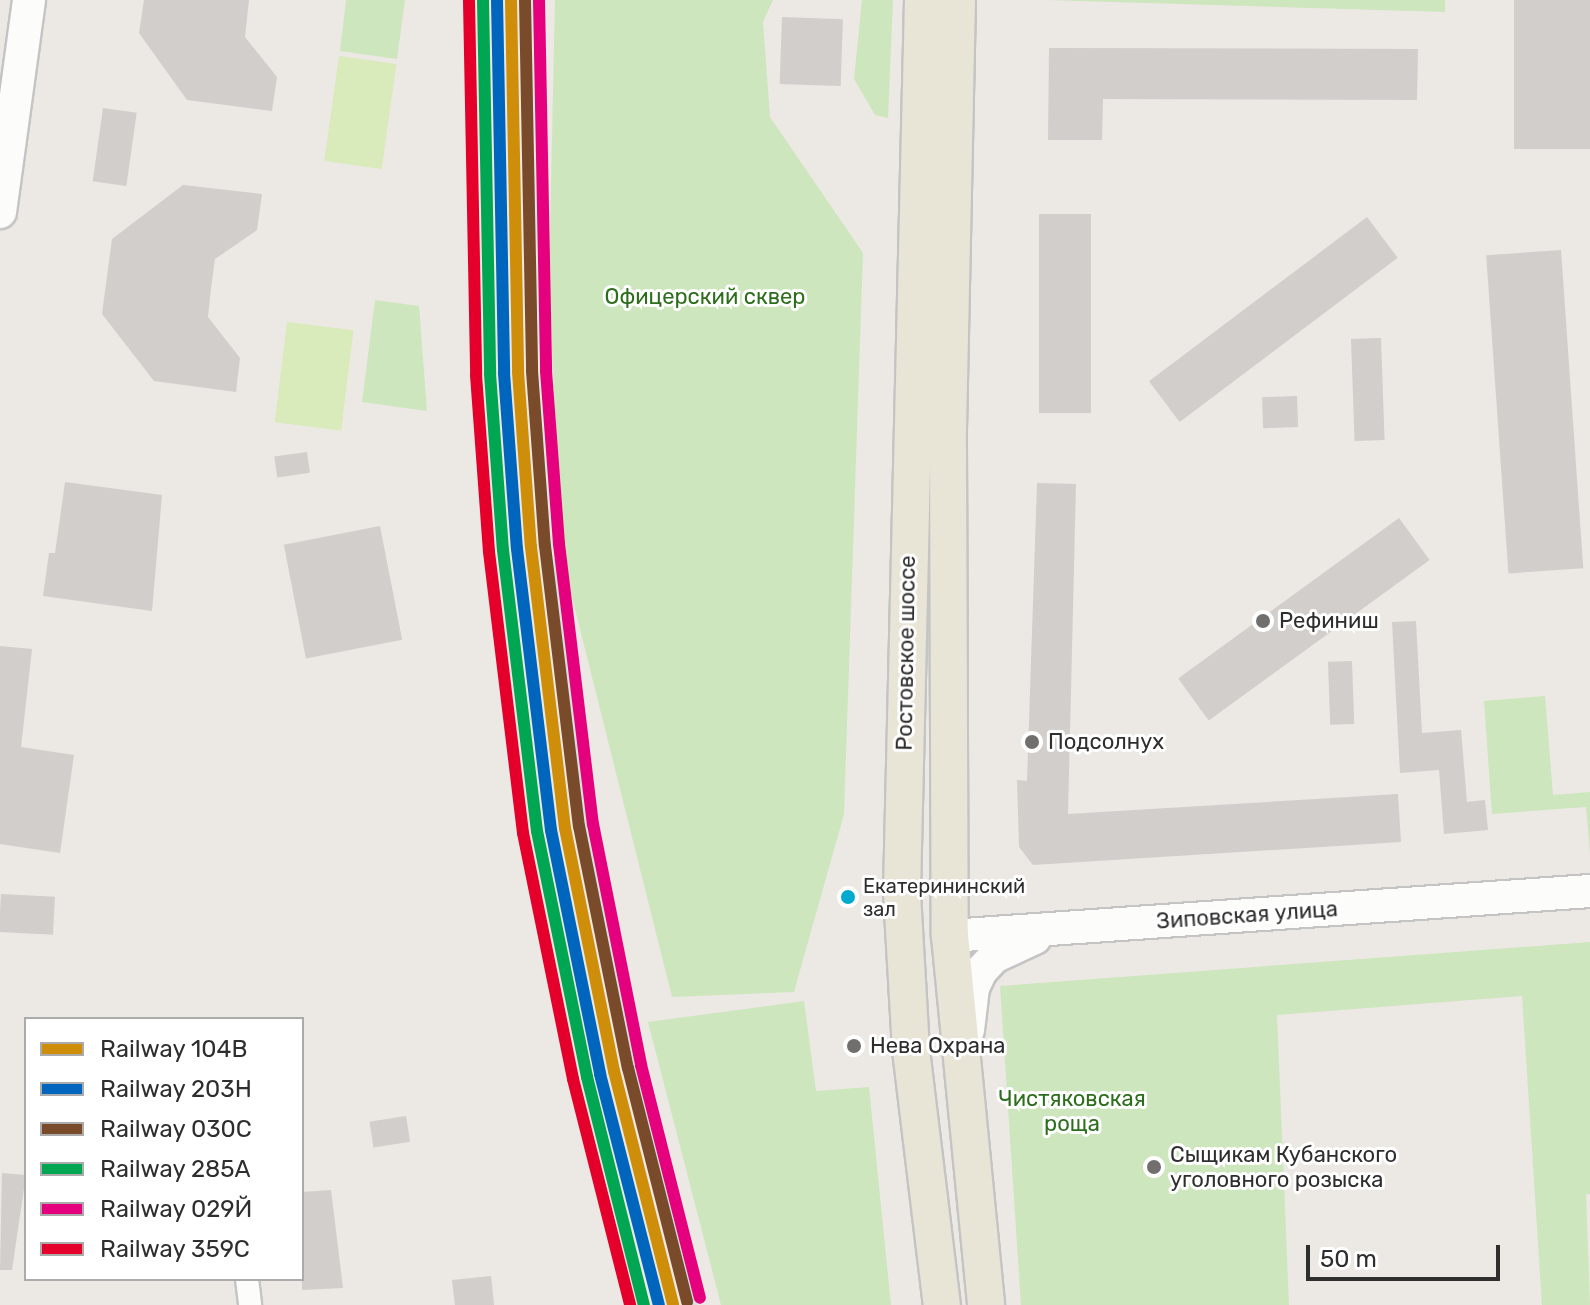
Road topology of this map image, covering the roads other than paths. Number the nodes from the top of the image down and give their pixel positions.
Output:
1 (29, 0) edge
2 (923, 0) edge
3 (957, 0) edge
4 (0, 212) edge
5 (949, 879) junction
6 (1590, 891) edge
7 (1054, 929) junction
8 (950, 936) junction
9 (904, 939) junction
10 (968, 1146) junction
11 (247, 1281) edge
12 (250, 1305) edge
13 (942, 1305) edge
14 (986, 1305) edge

1 - 4 street
2 - 9 main road, Ростовское шоссе
3 - 5 main road, Ростовское шоссе
5 - 7 street
5 - 8 main road, Ростовское шоссе
6 - 7 street, Зиповская улица
7 - 8 street, Зиповская улица
7 - 10 street
8 - 9 main road, Зиповская улица
8 - 10 main road, Ростовское шоссе
9 - 13 main road, Ростовское шоссе
10 - 14 main road, Ростовское шоссе
11 - 12 street

